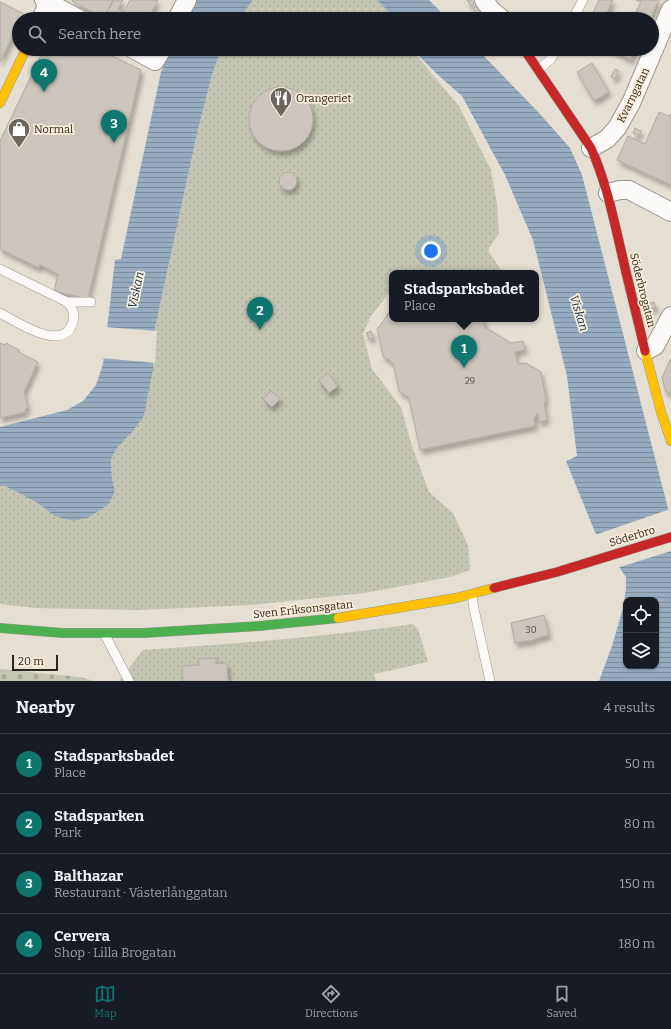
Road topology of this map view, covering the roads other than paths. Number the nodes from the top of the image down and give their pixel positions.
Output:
1 (186, 0) edge
2 (484, 0) edge
3 (494, 0) edge
4 (583, 0) edge
5 (47, 1) edge
6 (671, 9) edge
7 (43, 12) edge
8 (67, 12) edge
9 (180, 12) edge
10 (494, 12) edge
11 (500, 12) edge
12 (577, 12) edge
13 (659, 37) edge
14 (21, 56) edge
15 (529, 56) edge
16 (553, 56) edge
17 (651, 56) edge
18 (538, 70) junction
19 (6, 77) edge
20 (0, 103) edge
21 (591, 148) junction
22 (608, 193) junction
23 (671, 212) edge
24 (0, 269) edge
25 (67, 302) junction
26 (91, 302) dead end
27 (0, 313) edge
28 (671, 316) edge
29 (646, 351) junction
30 (671, 440) edge
31 (670, 536) edge
32 (602, 557) joint
33 (472, 594) junction
34 (0, 628) edge
35 (105, 633) junction
36 (129, 681) edge
37 (490, 681) edge

1 - 9 street
2 - 10 street
3 - 11 street
4 - 12 lane
5 - 7 street
5 - 8 street
6 - 13 street, Kvarngatan
14 - 19 street
15 - 18 street, Söderbrogatan
16 - 18 lane
17 - 21 street, Kvarngatan
18 - 21 street, Söderbrogatan
19 - 20 street
21 - 22 street, Söderbrogatan
22 - 23 street
22 - 29 street, Söderbrogatan
24 - 25 lane
25 - 26 lane
25 - 27 lane
28 - 29 street
29 - 30 street, Söderbrogatan
31 - 32 street, Söderbro
32 - 33 street, Sven Eriksonsgatan
33 - 35 street, Sven Eriksonsgatan
33 - 37 lane
34 - 35 street, Sven Eriksonsgatan
35 - 36 lane

